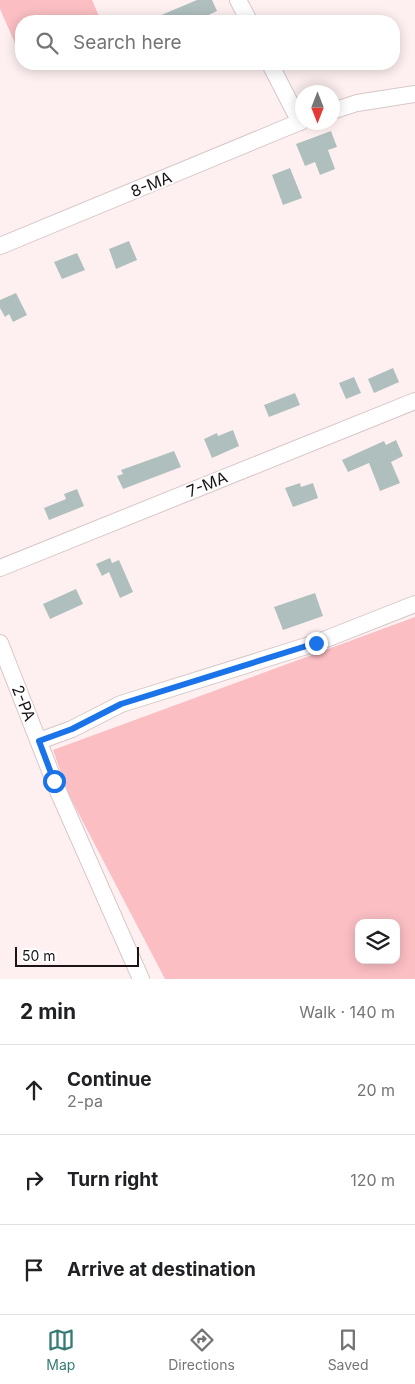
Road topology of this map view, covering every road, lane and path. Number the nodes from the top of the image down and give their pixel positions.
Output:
1 (238, 0) edge
2 (246, 15) edge
3 (273, 70) edge
4 (415, 94) edge
5 (340, 109) edge
6 (295, 111) edge
7 (295, 124) edge
8 (0, 246) edge
9 (415, 401) edge
10 (0, 568) edge
11 (415, 604) edge
12 (0, 643) edge
13 (39, 741) junction
14 (140, 979) edge

1 - 2 street
3 - 6 street
4 - 5 street
7 - 8 street, 8-МА
9 - 10 street, 7-МА
11 - 13 street
12 - 13 street, 2-РА
13 - 14 street, 2-РА

